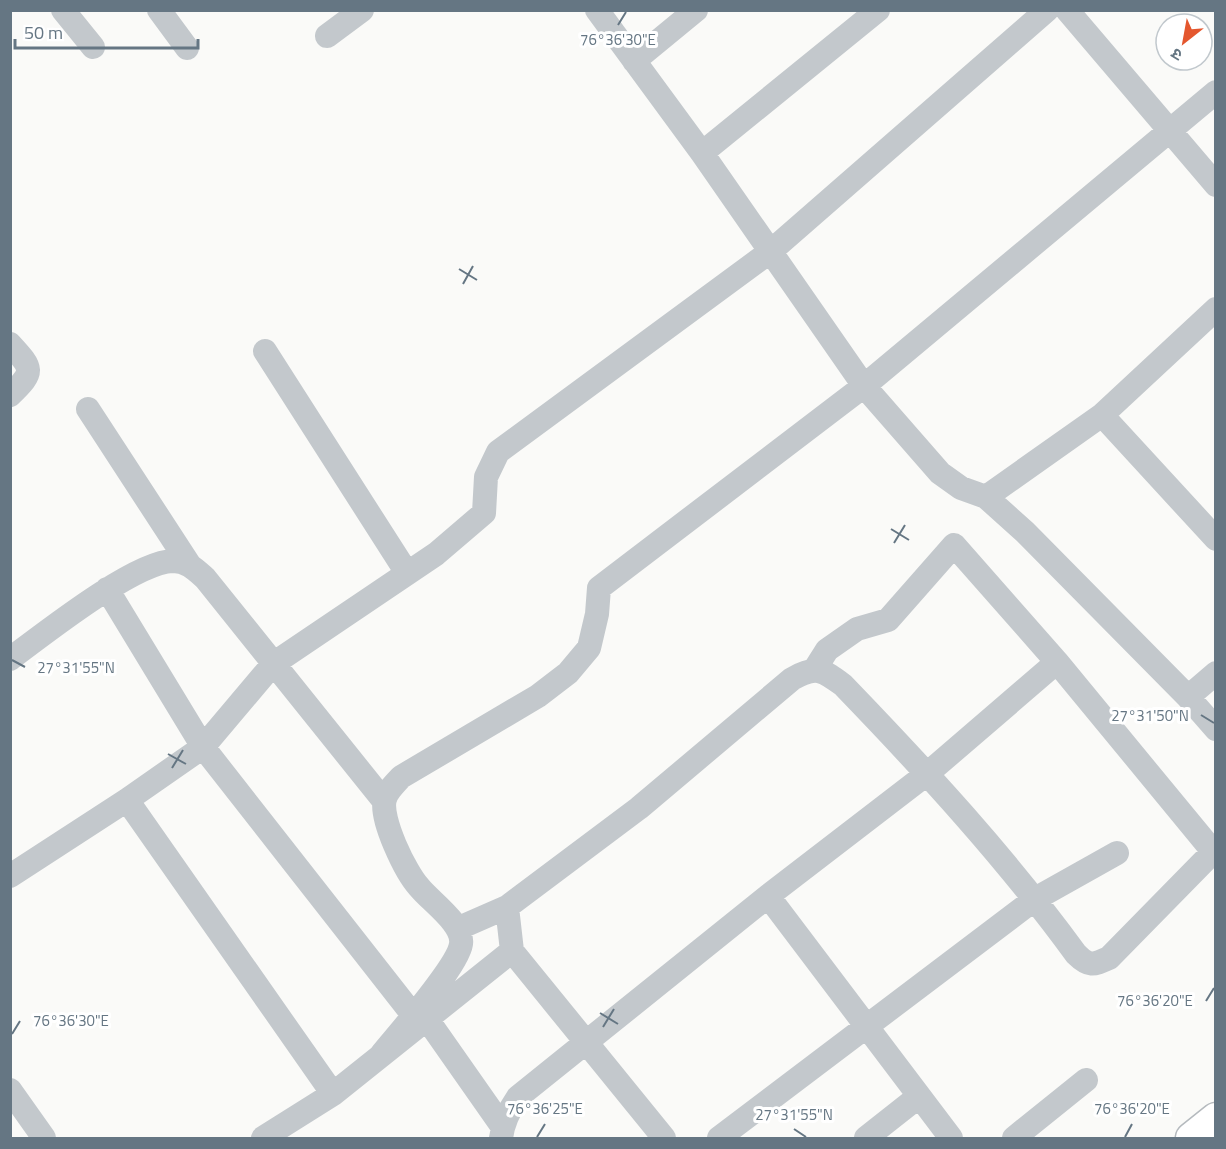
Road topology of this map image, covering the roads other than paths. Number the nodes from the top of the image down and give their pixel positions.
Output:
1 (63, 10) edge
2 (159, 10) edge
3 (362, 10) edge
4 (597, 10) edge
5 (696, 10) edge
6 (878, 10) edge
7 (1047, 10) edge
8 (1067, 10) edge
9 (327, 36) dead end
10 (93, 47) dead end
11 (188, 48) dead end
12 (634, 61) junction
13 (1215, 92) edge
14 (1167, 131) junction
15 (702, 153) junction
16 (1215, 185) edge
17 (771, 251) junction
18 (1215, 309) edge
19 (10, 344) edge
20 (265, 351) dead end
21 (864, 386) junction
22 (10, 395) edge
23 (88, 409) dead end
24 (1102, 415) junction
25 (986, 497) junction
26 (1215, 539) edge
27 (189, 564) junction
28 (407, 573) junction
29 (107, 589) junction
30 (10, 658) edge
31 (1058, 662) junction
32 (273, 664) junction
33 (815, 669) junction
34 (1215, 673) edge
35 (1188, 697) junction
36 (1215, 729) edge
37 (203, 747) junction
38 (928, 773) junction
39 (128, 800) junction
40 (384, 801) junction
41 (1117, 853) dead end
42 (1214, 853) edge
43 (10, 876) edge
44 (768, 896) junction
45 (1035, 898) junction
46 (507, 907) junction
47 (459, 928) junction
48 (512, 951) junction
49 (420, 1017) junction
50 (867, 1026) junction
51 (588, 1042) junction
52 (1086, 1080) dead end
53 (10, 1090) edge
54 (333, 1094) junction
55 (918, 1097) junction
56 (1215, 1118) edge
57 (501, 1132) edge
58 (44, 1138) edge
59 (263, 1138) edge
60 (664, 1138) edge
61 (719, 1138) edge
62 (866, 1138) edge
63 (951, 1138) edge
64 (1014, 1138) edge
65 (1191, 1138) edge

1 - 10 street
2 - 11 street
3 - 9 street
4 - 12 street
5 - 12 street
6 - 15 street
7 - 17 street
8 - 14 street
12 - 15 street
13 - 14 street
14 - 16 street
14 - 21 street
15 - 17 street
17 - 21 street
17 - 28 street
18 - 24 street
19 - 22 street
20 - 28 street
21 - 25 street
21 - 40 street
23 - 27 street
24 - 25 street
24 - 26 street
25 - 35 street
27 - 29 street
27 - 32 street
28 - 32 street
29 - 30 street
29 - 37 street
31 - 33 street
31 - 38 street
31 - 42 street
32 - 37 street
32 - 40 street
33 - 38 street
33 - 46 street
34 - 35 street
35 - 36 street
37 - 39 street
37 - 49 street
38 - 44 street
38 - 45 street
39 - 43 street
39 - 54 street
40 - 47 street
41 - 45 street
42 - 45 street
44 - 50 street
44 - 51 street
45 - 50 street
46 - 47 street
46 - 48 street
47 - 49 street
48 - 49 street
48 - 51 street
49 - 54 street
49 - 57 street
50 - 55 street
50 - 61 street
51 - 57 street
51 - 60 street
52 - 64 street
53 - 58 street
54 - 59 street
55 - 62 street
55 - 63 street
56 - 65 main road

